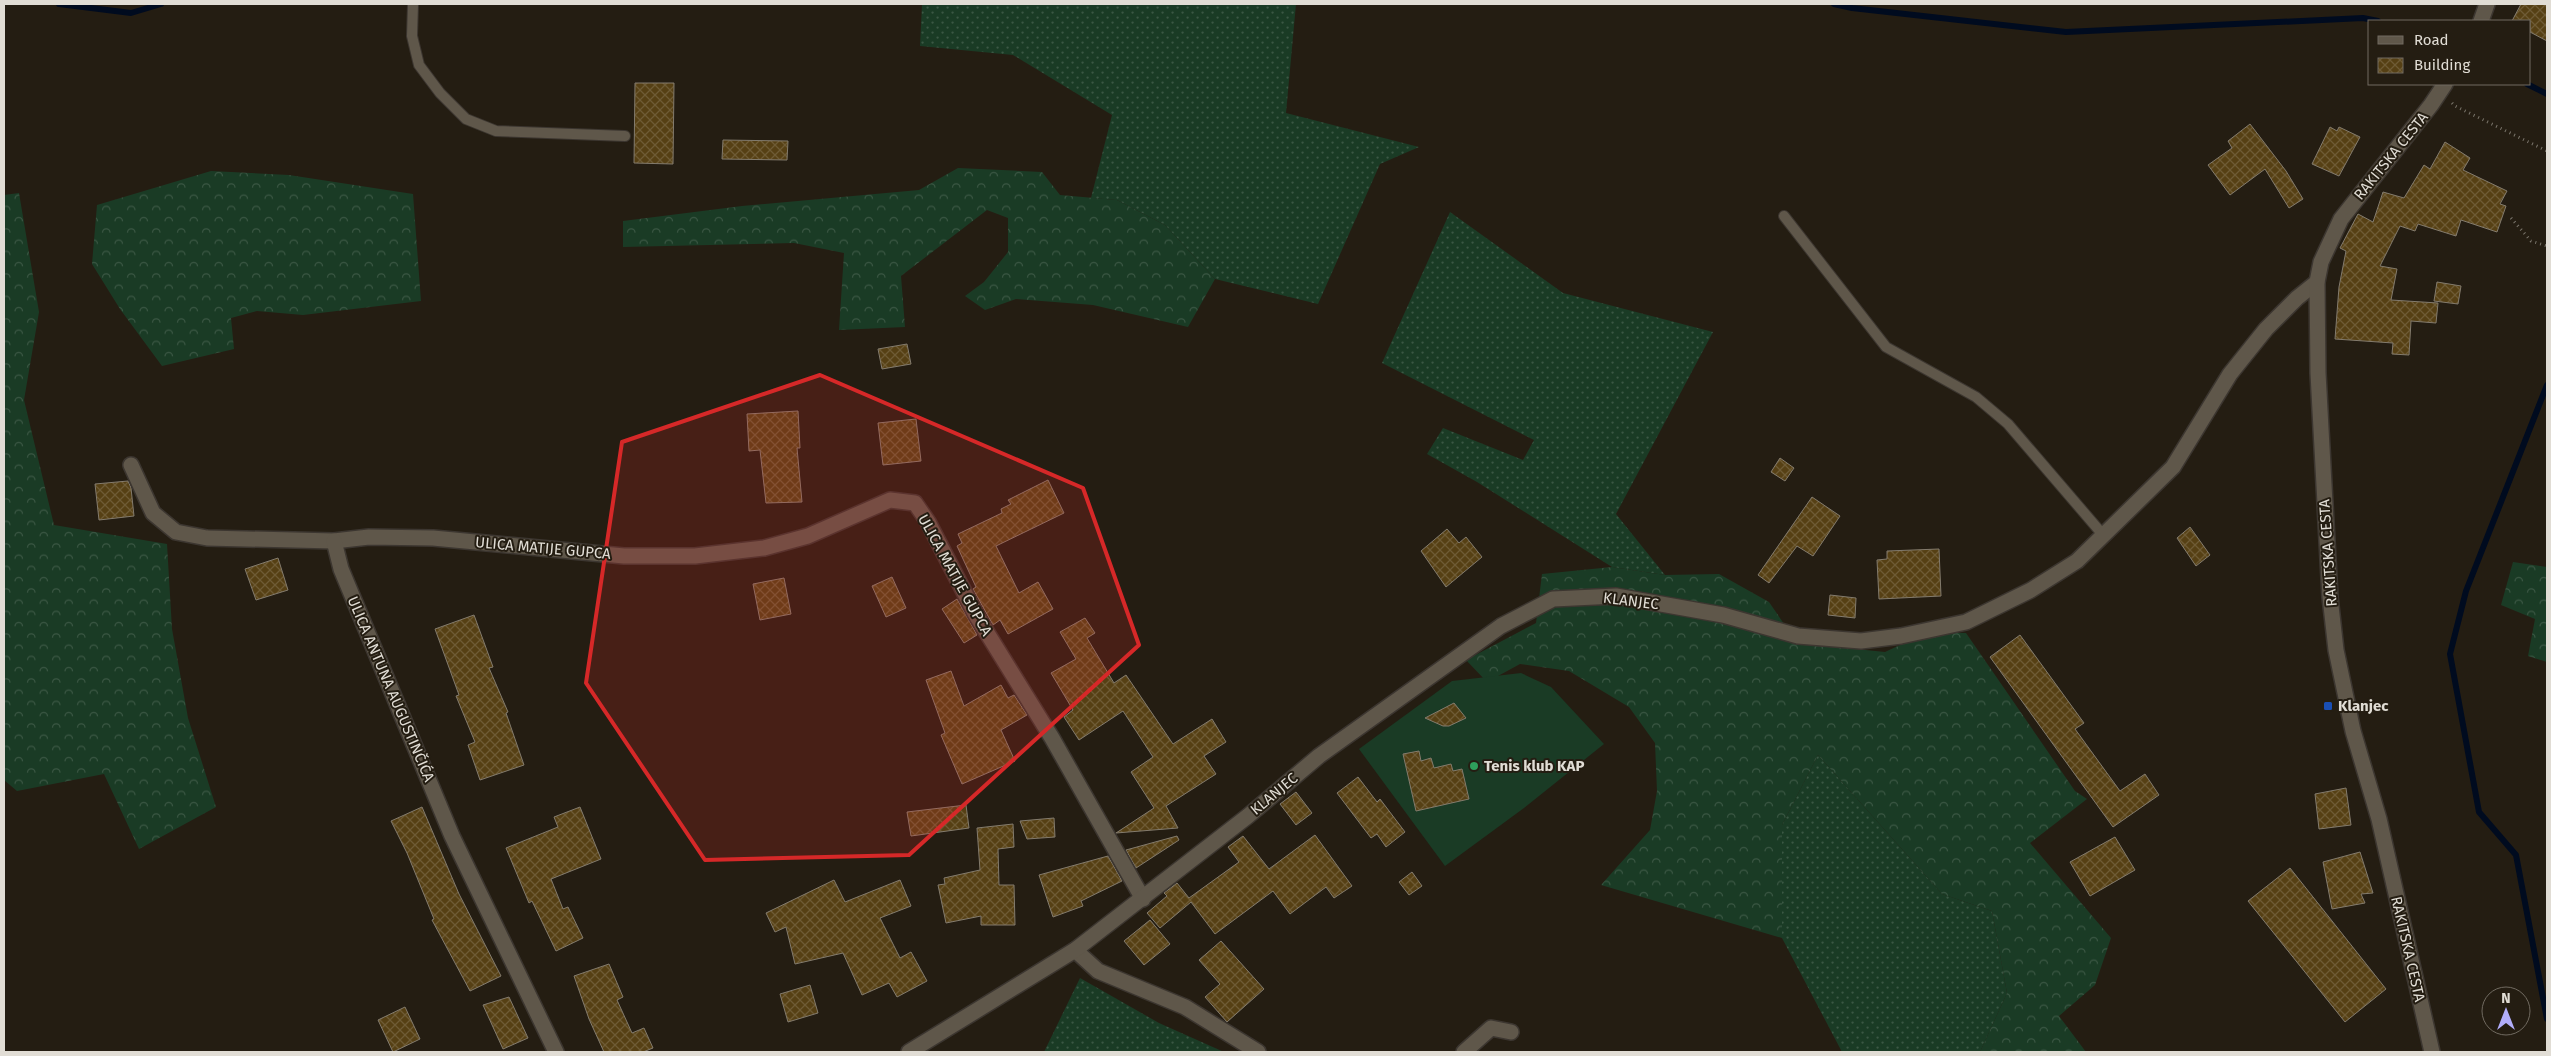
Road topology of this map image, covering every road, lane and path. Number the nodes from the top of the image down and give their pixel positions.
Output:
1 (413, 4) edge
2 (2488, 4) edge
3 (2481, 20) edge
4 (2444, 87) edge
5 (625, 136) dead end
6 (2547, 151) edge
7 (1784, 216) dead end
8 (2511, 218) dead end
9 (2547, 246) edge
10 (2317, 282) junction
11 (131, 465) dead end
12 (2104, 536) junction
13 (334, 541) junction
14 (1143, 899) junction
15 (1075, 950) junction
16 (1510, 1032) dead end
17 (556, 1052) edge
18 (909, 1052) edge
19 (1258, 1052) edge
20 (1464, 1052) edge
21 (2432, 1052) edge

1 - 5 lane
2 - 3 street
4 - 6 path
4 - 10 street, RAKITSKA CESTA
7 - 12 lane
8 - 9 path
10 - 12 street, KLANJEC
10 - 21 street, RAKITSKA CESTA
11 - 13 street
12 - 14 street, KLANJEC
13 - 14 street, ULICA MATIJE GUPCA
13 - 17 street, ULICA ANTUNA AUGUSTINČIĆA
14 - 15 street, KLANJEC
15 - 18 street, KLANJEC
15 - 19 street
16 - 20 street

